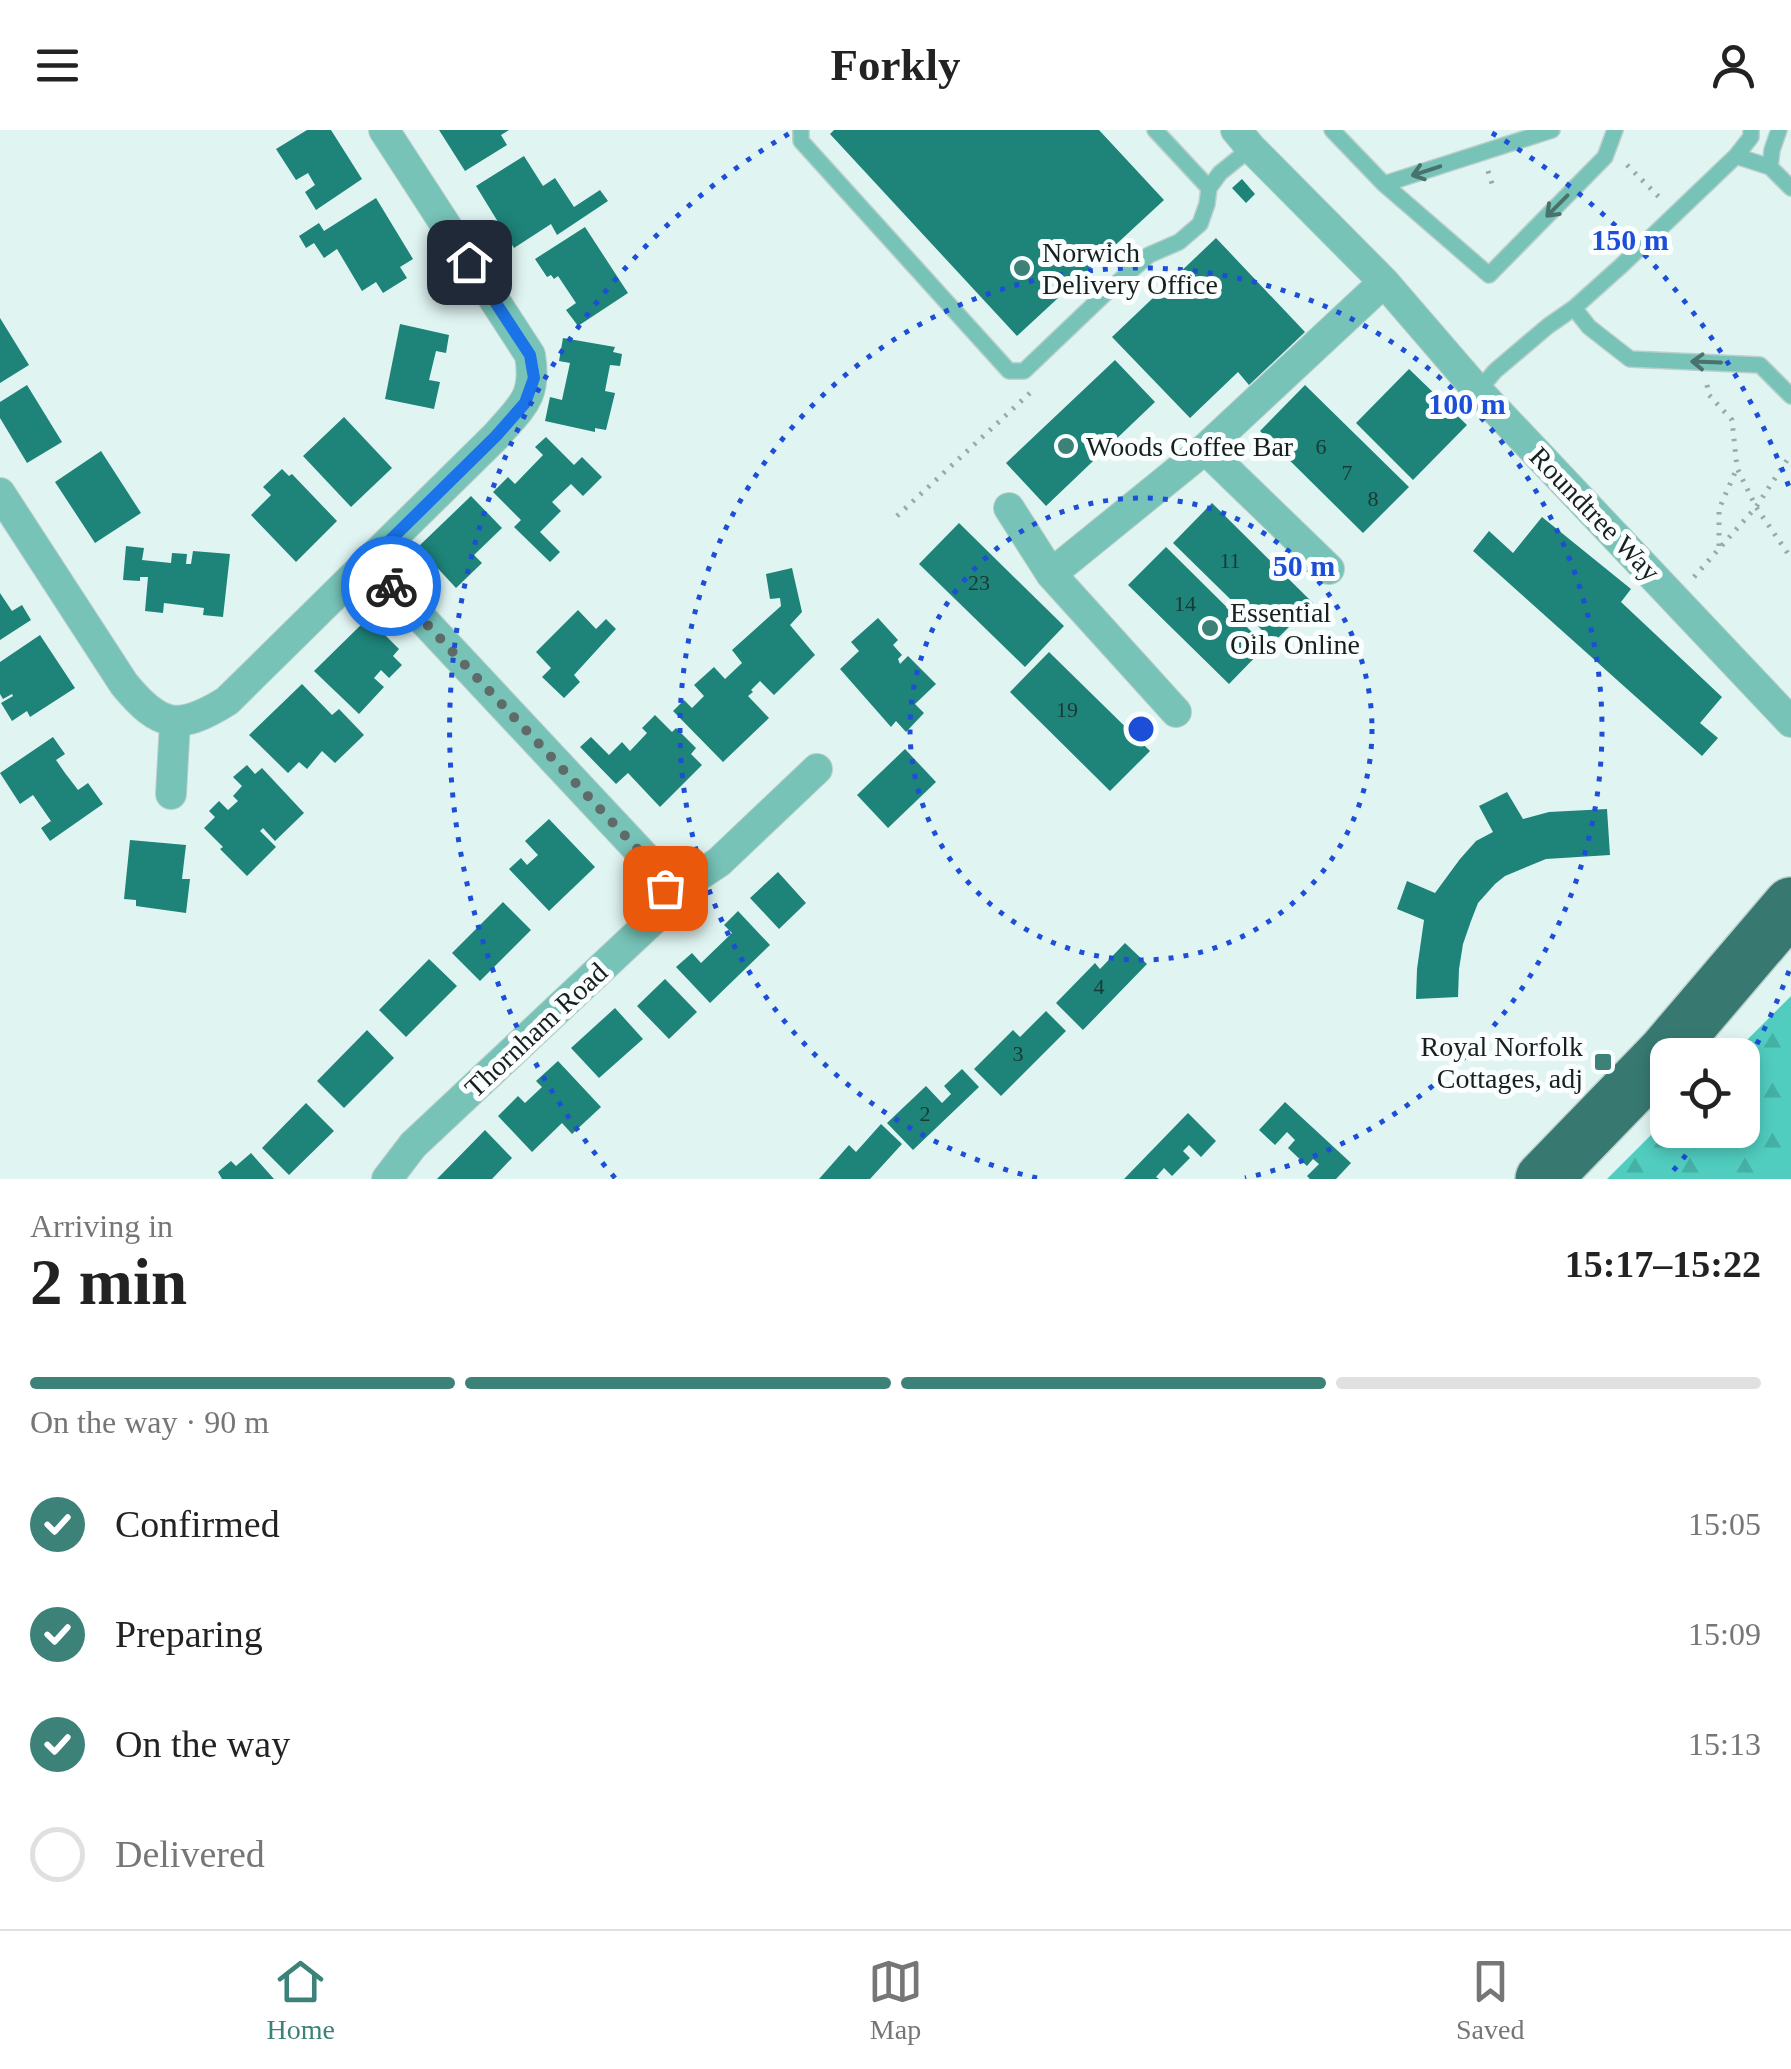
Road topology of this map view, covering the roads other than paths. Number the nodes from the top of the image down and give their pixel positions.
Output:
1 (384, 130) edge
2 (801, 130) edge
3 (1156, 130) edge
4 (1332, 130) edge
5 (1552, 130) edge
6 (1616, 130) edge
7 (1751, 130) edge
8 (1779, 130) edge
9 (1243, 139) edge
10 (1736, 156) junction
11 (1770, 166) junction
12 (1384, 184) junction
13 (1209, 188) junction
14 (1791, 188) edge
15 (1384, 282) junction
16 (1574, 308) junction
17 (1478, 391) junction
18 (1791, 396) edge
19 (1206, 449) junction
20 (0, 494) edge
21 (1009, 508) dead end
22 (368, 562) junction
23 (1328, 568) dead end
24 (1051, 574) junction
25 (1176, 712) dead end
26 (175, 722) junction
27 (1791, 722) edge
28 (818, 769) dead end
29 (171, 794) dead end
30 (665, 888) junction
31 (1791, 904) edge
32 (387, 1179) edge
33 (1543, 1179) edge

1 - 22 street
2 - 13 lane
3 - 13 lane
4 - 12 lane
5 -> 12 lane
6 -> 12 lane
7 - 10 lane
8 - 11 lane
9 - 13 lane
9 - 15 street, Roundtree Way
10 - 11 lane
10 - 16 lane
11 - 14 lane
15 - 17 street, Roundtree Way
15 - 19 street
16 - 17 lane
18 -> 16 lane
17 - 27 street, Roundtree Way
19 - 23 street
19 - 24 street
20 - 26 street
21 - 24 street
22 - 26 street
22 - 30 street
24 - 25 street
26 - 29 street
28 - 30 street
30 - 32 street, Thornham Road
31 - 33 highway

